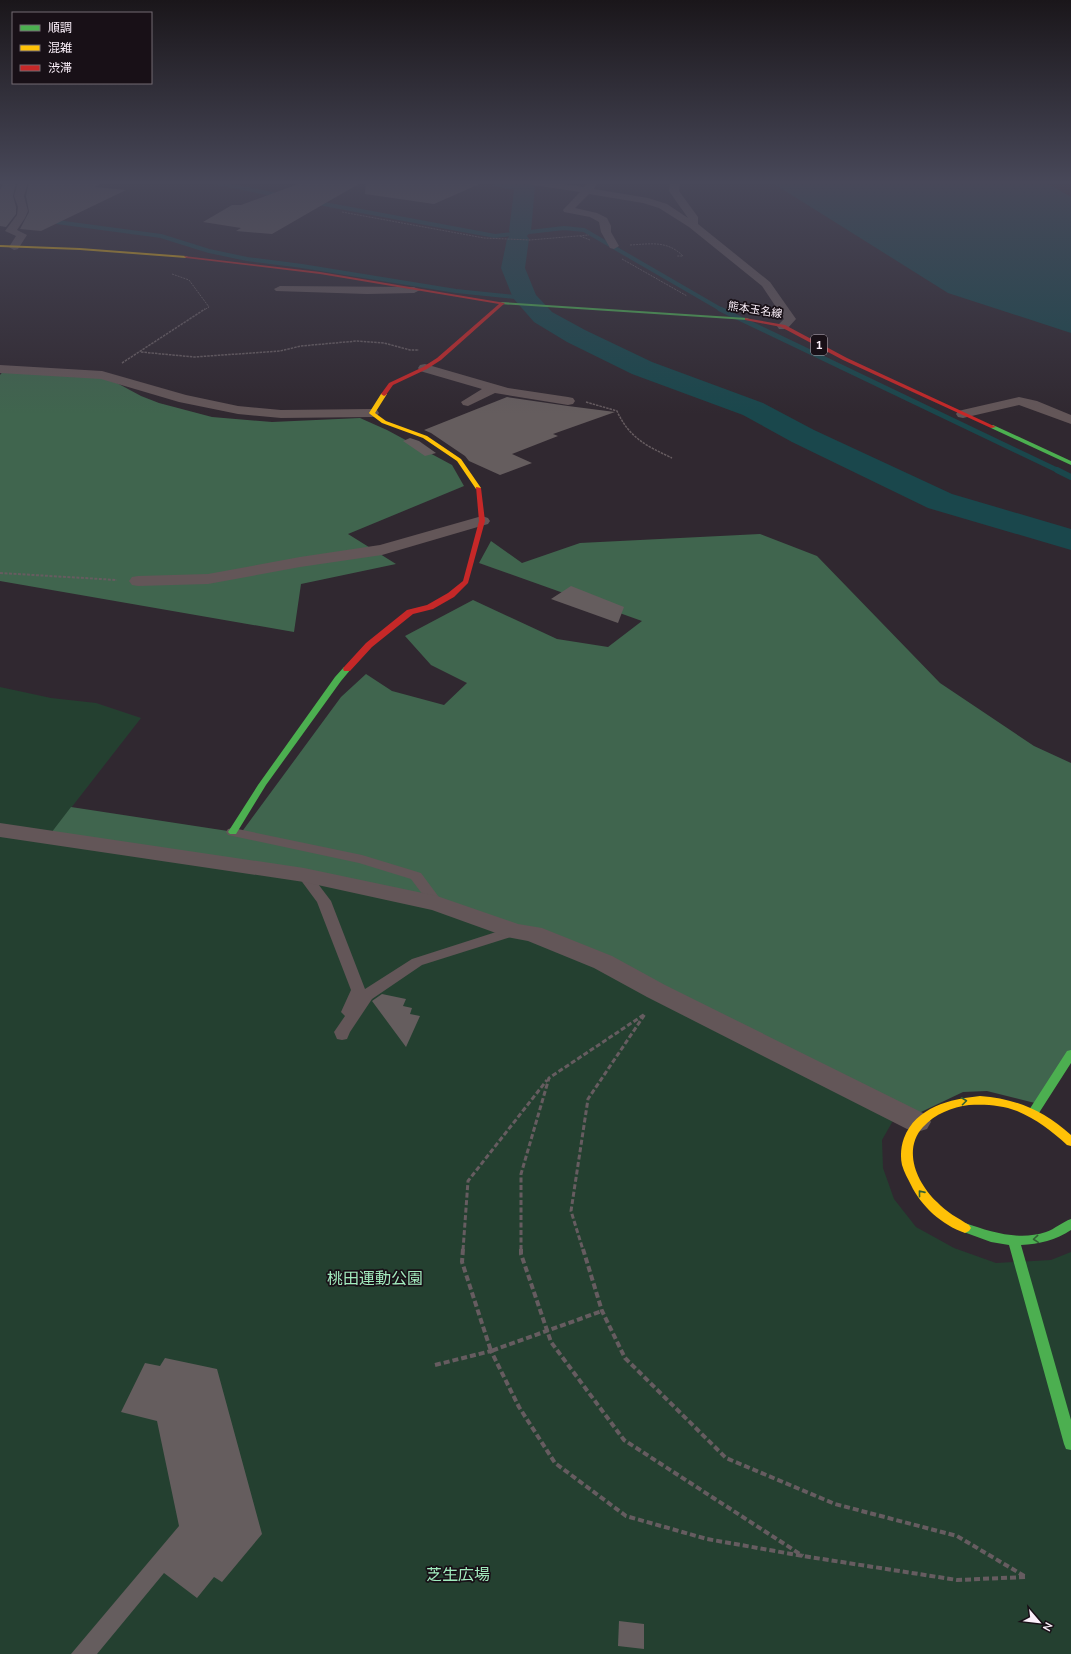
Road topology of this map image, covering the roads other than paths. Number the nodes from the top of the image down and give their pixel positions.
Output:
1 (197, 259) edge
2 (735, 259) edge
3 (280, 289) dead end
4 (414, 290) junction
5 (503, 303) junction
6 (783, 326) junction
7 (425, 368) junction
8 (0, 369) edge
9 (493, 388) junction
10 (568, 401) road end
11 (468, 402) dead end
12 (372, 413) junction
13 (963, 414) junction
14 (1071, 420) edge
15 (1071, 463) edge
16 (482, 521) junction
17 (138, 581) road end
18 (0, 830) edge
19 (233, 832) joint
20 (304, 876) junction
21 (437, 904) junction
22 (515, 931) junction
23 (1071, 1054) edge
24 (1033, 1113) junction
25 (917, 1122) junction
26 (1071, 1142) edge
27 (1071, 1224) edge
28 (1014, 1241) junction
29 (1071, 1444) edge

1 - 4 street, 熊本玉名線 / 1
2 - 6 street
3 - 4 street
4 - 5 street, 熊本玉名線 / 1
5 - 6 street, 熊本玉名線 / 1
5 - 7 street
6 - 13 street, 熊本玉名線 / 1
7 - 9 street
7 - 12 street
8 - 12 street
9 - 10 street
9 - 11 street
12 - 16 street
13 - 14 street
13 - 15 street, 熊本玉名線 / 1
16 - 17 street
16 - 19 street
18 - 20 street
19 - 21 lane
20 - 21 street
20 - 22 lane
21 - 22 street
22 - 25 street
23 - 24 street
25 -> 24 street
24 - 26 street
28 -> 25 street
27 -> 28 street
28 - 29 street

